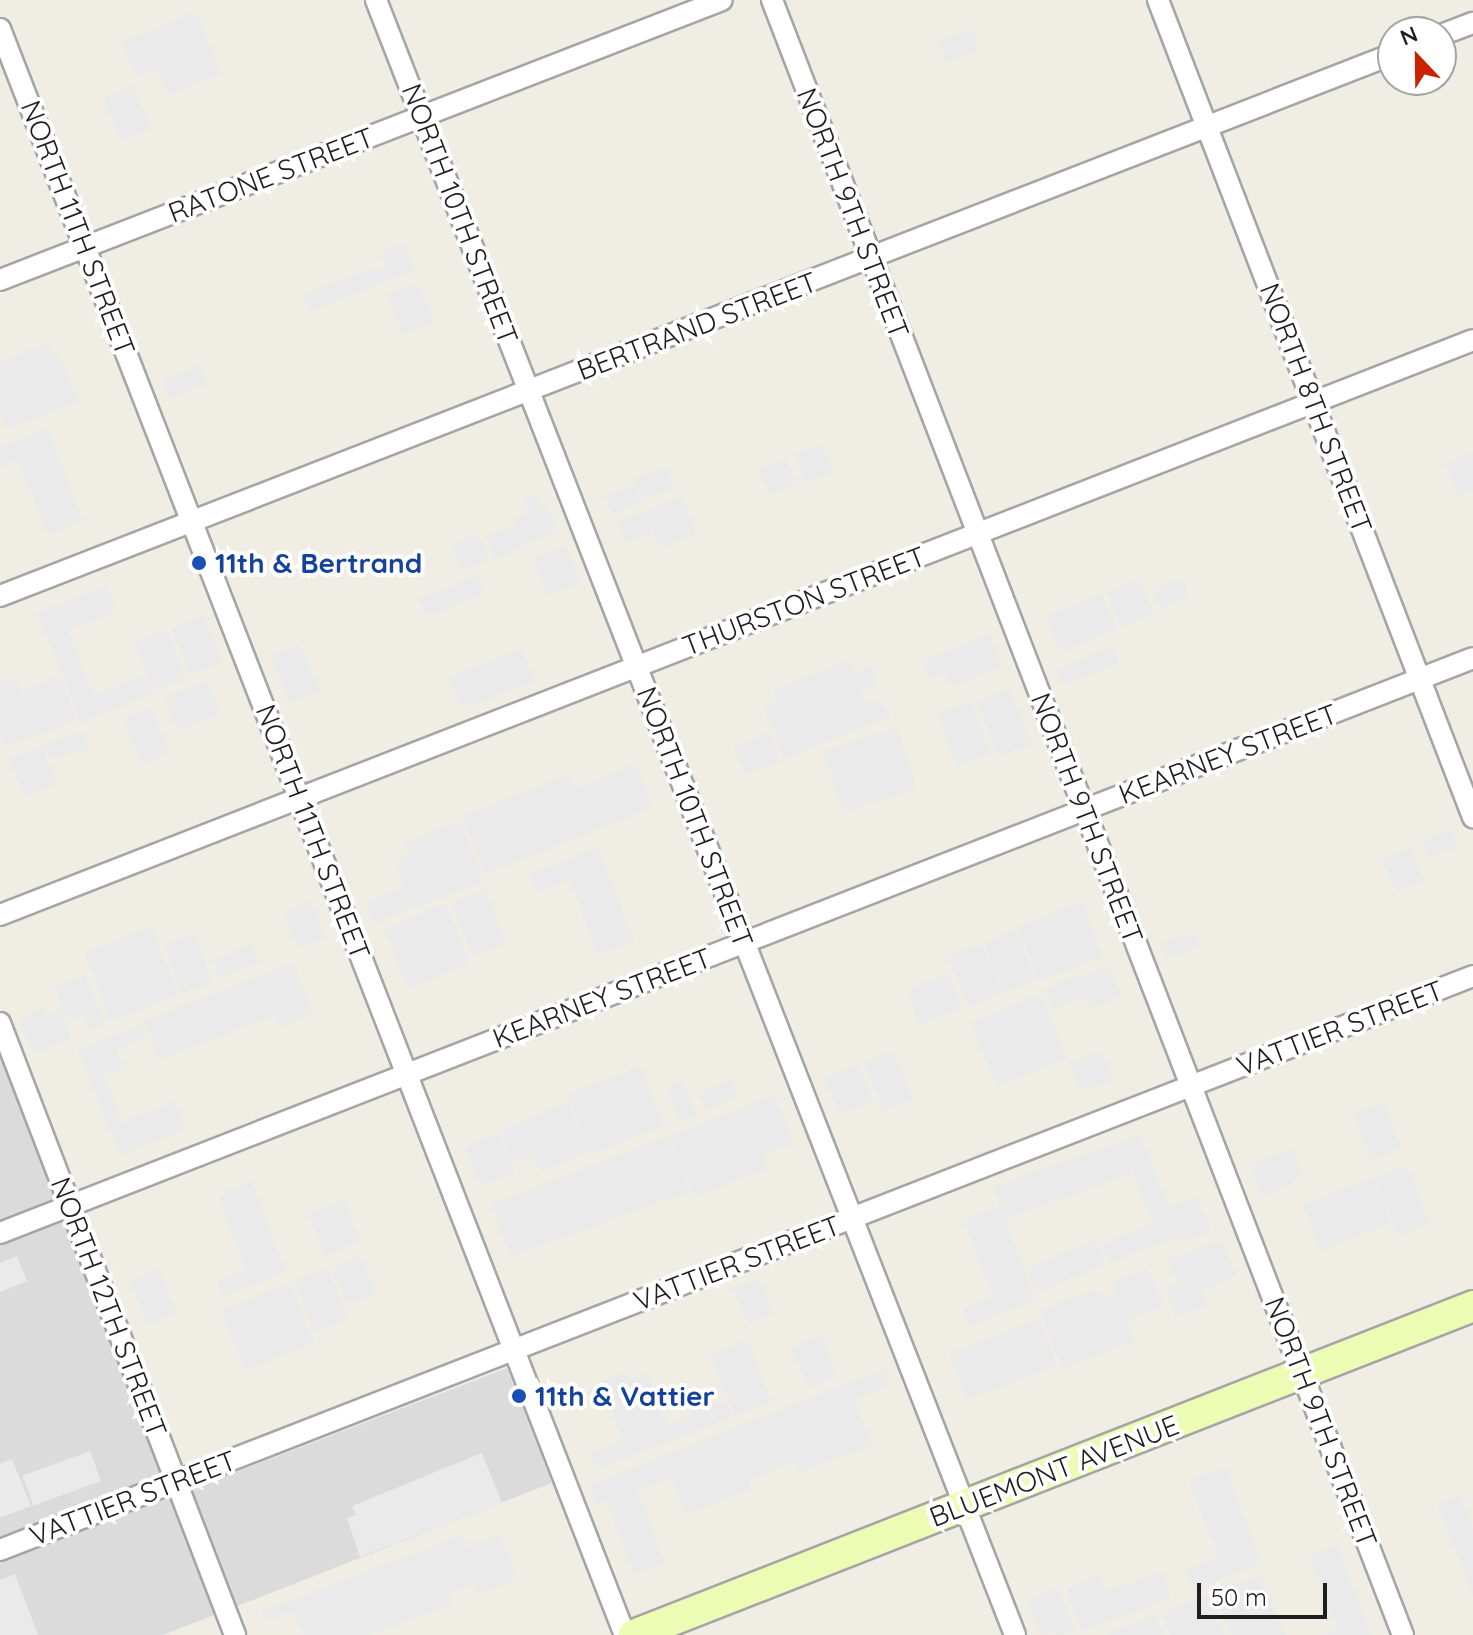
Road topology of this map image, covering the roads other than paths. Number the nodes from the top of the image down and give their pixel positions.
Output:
1 (376, 0) edge
2 (722, 0) edge
3 (772, 0) edge
4 (1158, 0) edge
5 (0, 29) edge
6 (1377, 60) edge
7 (8, 70) edge
8 (421, 117) junction
9 (1207, 127) junction
10 (85, 247) junction
11 (871, 258) junction
12 (0, 280) edge
13 (1473, 340) edge
14 (528, 391) junction
15 (1313, 402) junction
16 (192, 522) junction
17 (976, 534) junction
18 (0, 596) edge
19 (1473, 658) edge
20 (636, 666) junction
21 (1420, 679) junction
22 (299, 798) junction
23 (1085, 810) junction
24 (1473, 817) edge
25 (0, 915) edge
26 (744, 942) junction
27 (1473, 976) edge
28 (0, 1023) edge
29 (407, 1074) junction
30 (1191, 1087) junction
31 (70, 1205) junction
32 (852, 1218) junction
33 (0, 1233) edge
34 (1473, 1306) edge
35 (514, 1350) junction
36 (1302, 1373) junction
37 (177, 1481) junction
38 (965, 1506) junction
39 (0, 1550) edge
40 (235, 1635) edge
41 (625, 1635) edge
42 (634, 1635) edge
43 (1015, 1635) edge
44 (1403, 1635) edge

1 - 8 street, NORTH 10TH STREET
2 - 8 street, RATONE STREET
3 - 11 street, NORTH 9TH STREET
4 - 9 street, NORTH 8TH STREET
5 - 7 street, NORTH 11TH STREET
6 - 9 street, BERTRAND STREET
7 - 10 street, NORTH 11TH STREET
8 - 10 street, RATONE STREET
8 - 14 street, NORTH 10TH STREET
9 - 11 street, BERTRAND STREET
9 - 15 street, NORTH 8TH STREET
10 - 12 street, RATONE STREET
10 - 16 street, NORTH 11TH STREET
11 - 14 street, BERTRAND STREET
11 - 17 street, NORTH 9TH STREET
13 - 15 street, THURSTON STREET
14 - 16 street, BERTRAND STREET
14 - 20 street, NORTH 10TH STREET
15 - 17 street, THURSTON STREET
15 - 21 street, NORTH 8TH STREET
16 - 18 street, BERTRAND STREET
16 - 22 street, NORTH 11TH STREET
17 - 20 street, THURSTON STREET
17 - 23 street, NORTH 9TH STREET
19 - 21 street, KEARNEY STREET
20 - 22 street, THURSTON STREET
20 - 26 street, NORTH 10TH STREET
21 - 23 street, KEARNEY STREET
21 - 24 street, NORTH 8TH STREET
22 - 25 street, THURSTON STREET
22 - 29 street, NORTH 11TH STREET
23 - 26 street, KEARNEY STREET
23 - 30 street, NORTH 9TH STREET
26 - 29 street, KEARNEY STREET
26 - 32 street, NORTH 10TH STREET
27 - 30 street, VATTIER STREET
28 - 31 street, NORTH 12TH STREET
29 - 31 street, KEARNEY STREET
29 - 35 street, NORTH 11TH STREET
30 - 32 street, VATTIER STREET
30 - 36 street, NORTH 9TH STREET
31 - 33 street, KEARNEY STREET
31 - 37 street, NORTH 12TH STREET
32 - 35 street, VATTIER STREET
32 - 38 street, NORTH 10TH STREET
34 - 36 main road, BLUEMONT AVENUE
35 - 37 street, VATTIER STREET
35 - 41 street, NORTH 11TH STREET
36 - 38 main road, BLUEMONT AVENUE
36 - 44 street, NORTH 9TH STREET
37 - 39 street, VATTIER STREET
37 - 40 street, NORTH 12TH STREET
38 - 42 main road, BLUEMONT AVENUE
38 - 43 street, NORTH 10TH STREET

